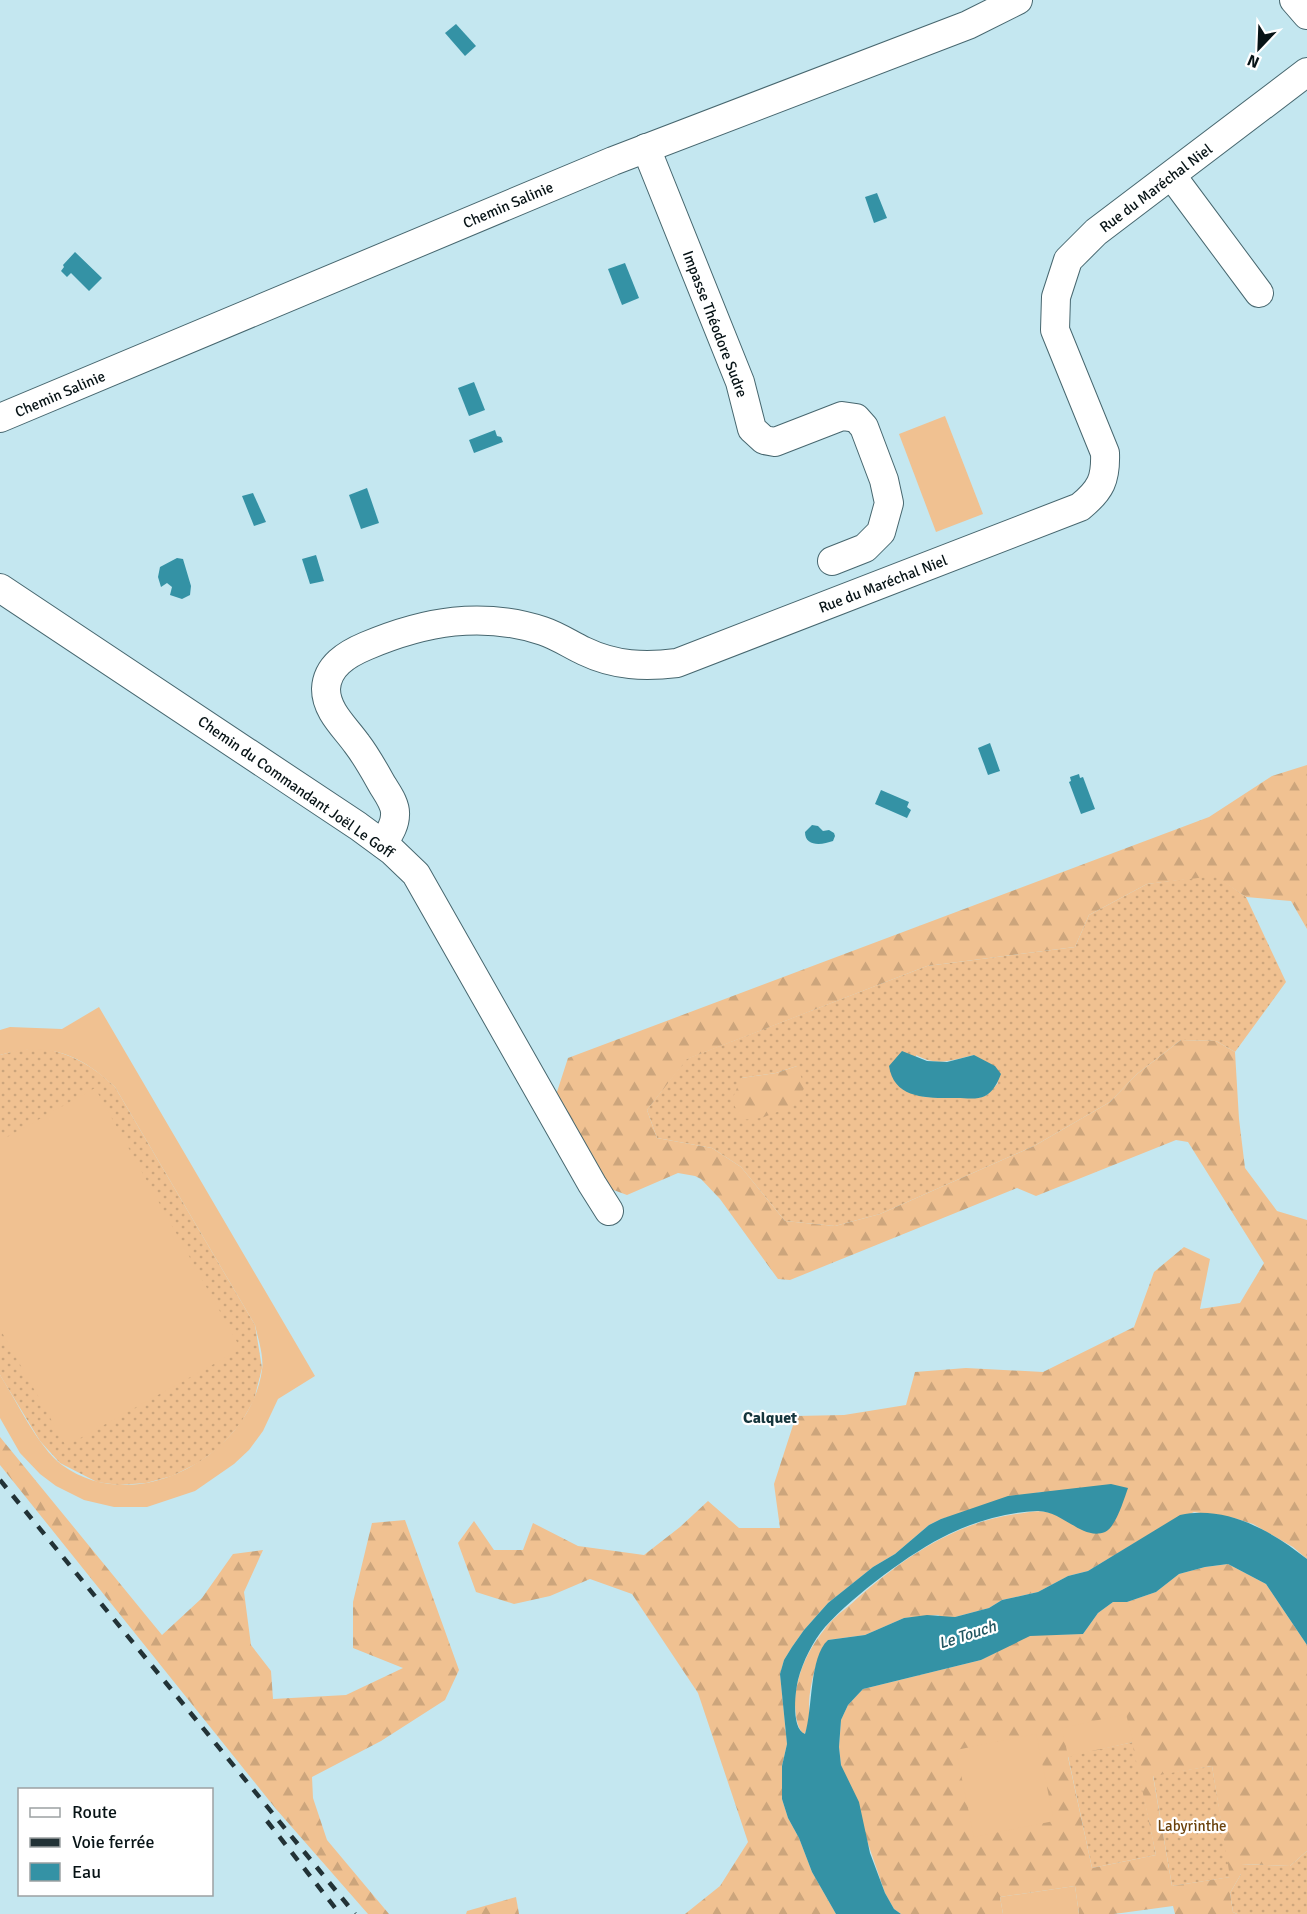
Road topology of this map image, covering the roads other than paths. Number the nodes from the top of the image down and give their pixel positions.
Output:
1 (1018, 0) edge
2 (1294, 0) edge
3 (1307, 15) edge
4 (1307, 72) edge
5 (646, 148) junction
6 (1172, 176) junction
7 (1259, 293) dead end
8 (0, 418) edge
9 (832, 561) dead end
10 (0, 588) edge
11 (383, 844) junction
12 (609, 1211) dead end

1 - 5 street, Chemin Salinie
2 - 3 street
4 - 6 street, Rue du Maréchal Niel
5 - 8 street, Chemin Salinie
5 - 9 street, Impasse Théodore Sudre
6 - 7 street
6 - 11 street, Rue du Maréchal Niel
10 - 11 street, Chemin du Commandant Joël Le Goff
11 - 12 street, Chemin du Commandant Joël Le Goff

